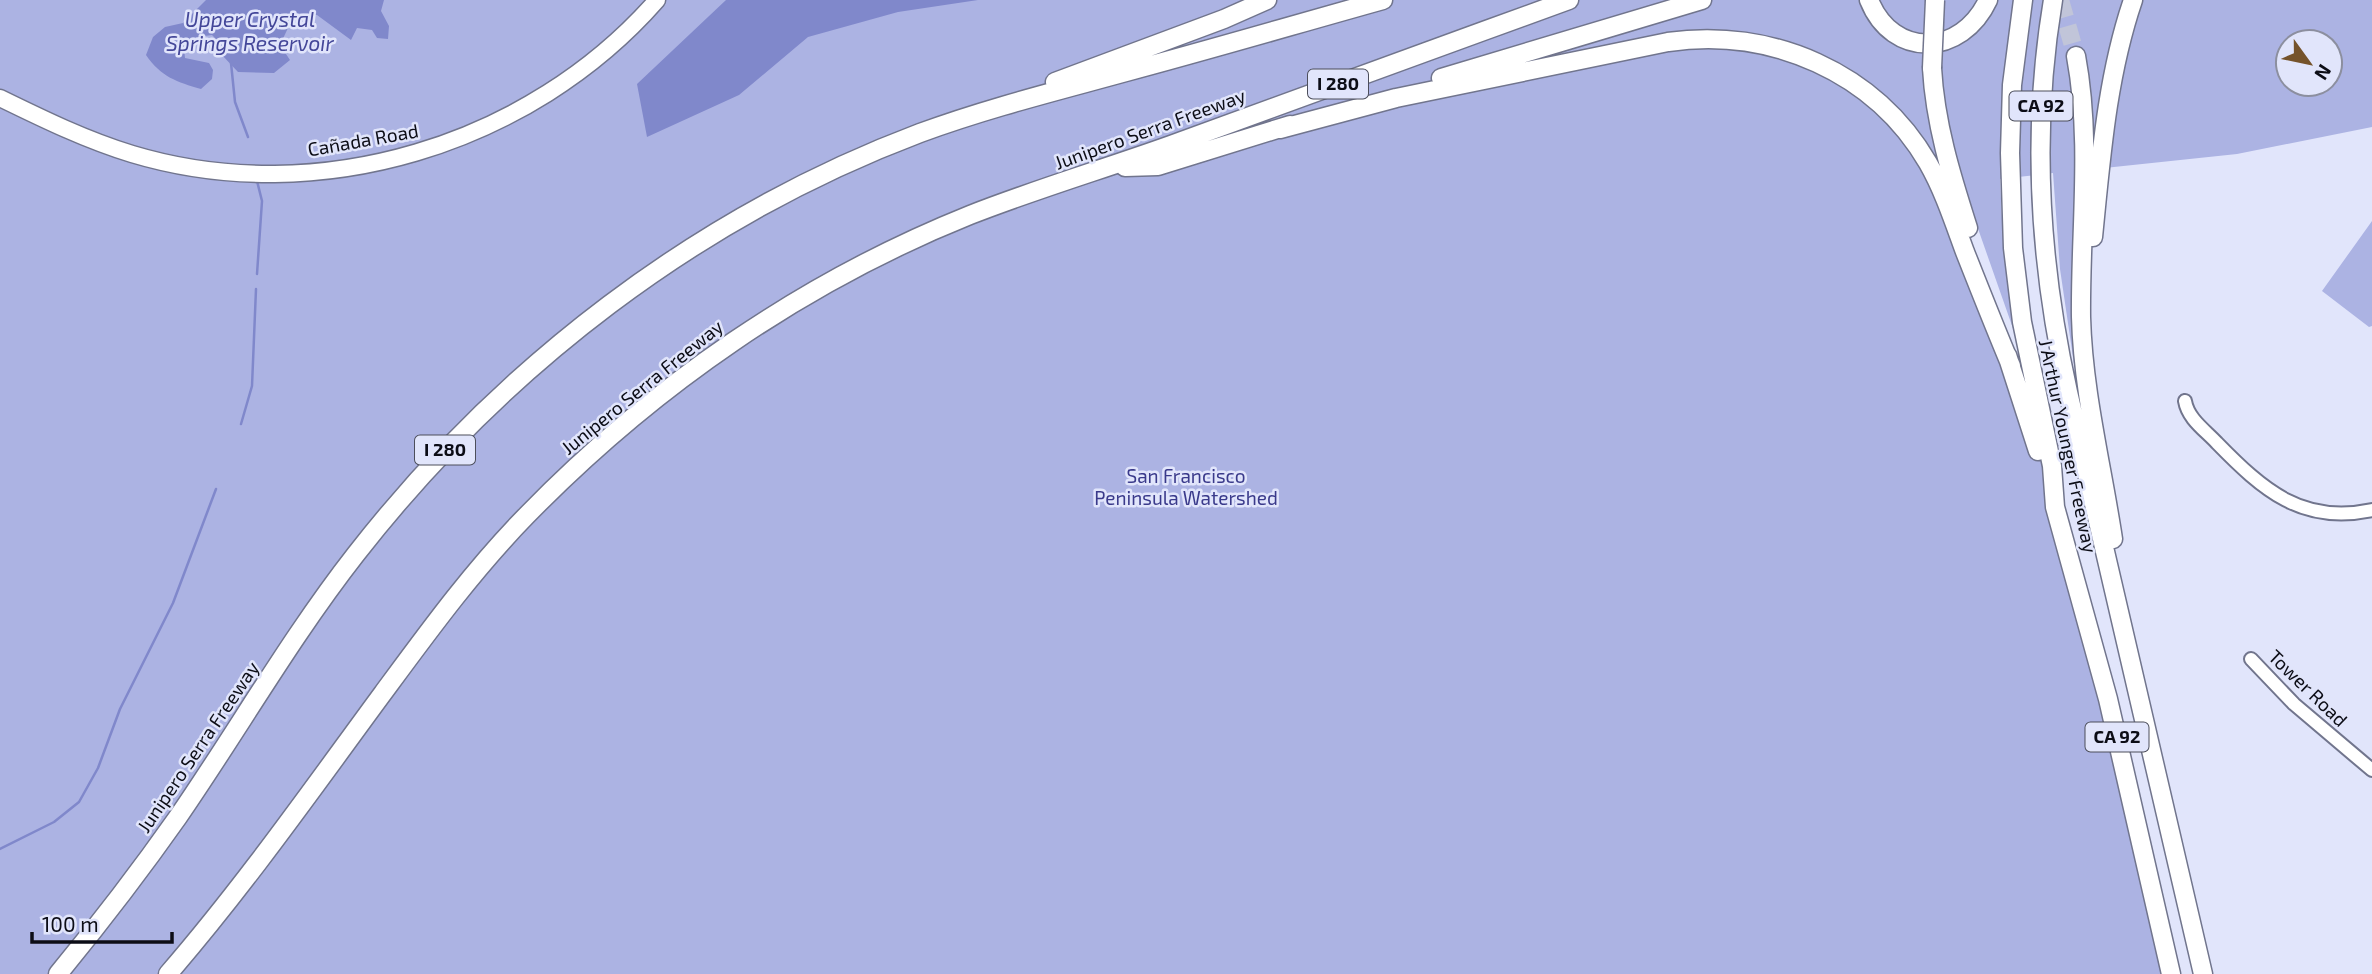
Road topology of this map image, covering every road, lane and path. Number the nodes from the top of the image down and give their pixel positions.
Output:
1 (657, 0) edge
2 (1267, 0) edge
3 (1382, 0) edge
4 (1569, 0) edge
5 (1702, 0) edge
6 (1869, 0) edge
7 (1935, 0) edge
8 (1988, 0) edge
9 (2023, 0) edge
10 (2053, 0) edge
11 (2133, 0) edge
12 (2076, 56) tunnel mouth
13 (0, 98) edge
14 (993, 108) junction
15 (1280, 129) junction
16 (1107, 168) junction
17 (2082, 338) junction
18 (2011, 366) junction
19 (2185, 401) dead end
20 (2055, 507) junction
21 (2372, 510) edge
22 (2251, 659) dead end
23 (2131, 667) junction
24 (2372, 770) edge
25 (2170, 972) edge
26 (58, 974) edge
27 (168, 974) edge
28 (2203, 974) edge

1 - 13 main road, Cañada Road
2 - 14 highway
3 - 14 highway, Junipero Serra Freeway / I 280
4 - 16 highway, Junipero Serra Freeway / I 280
5 - 15 highway
6 - 8 highway
7 - 18 highway, bridge
9 - 20 highway, J Arthur Younger Freeway / CA 92
10 - 23 highway, J Arthur Younger Freeway / CA 92
11 - 17 highway
12 - 17 highway
14 - 26 highway, Junipero Serra Freeway / I 280
15 - 16 highway
15 - 18 highway
16 - 27 highway, Junipero Serra Freeway / I 280
17 - 23 highway
18 - 20 highway
19 - 21 street
20 - 25 highway, J Arthur Younger Freeway / CA 92
22 - 24 street, Tower Road
23 - 28 highway, J Arthur Younger Freeway / CA 92

